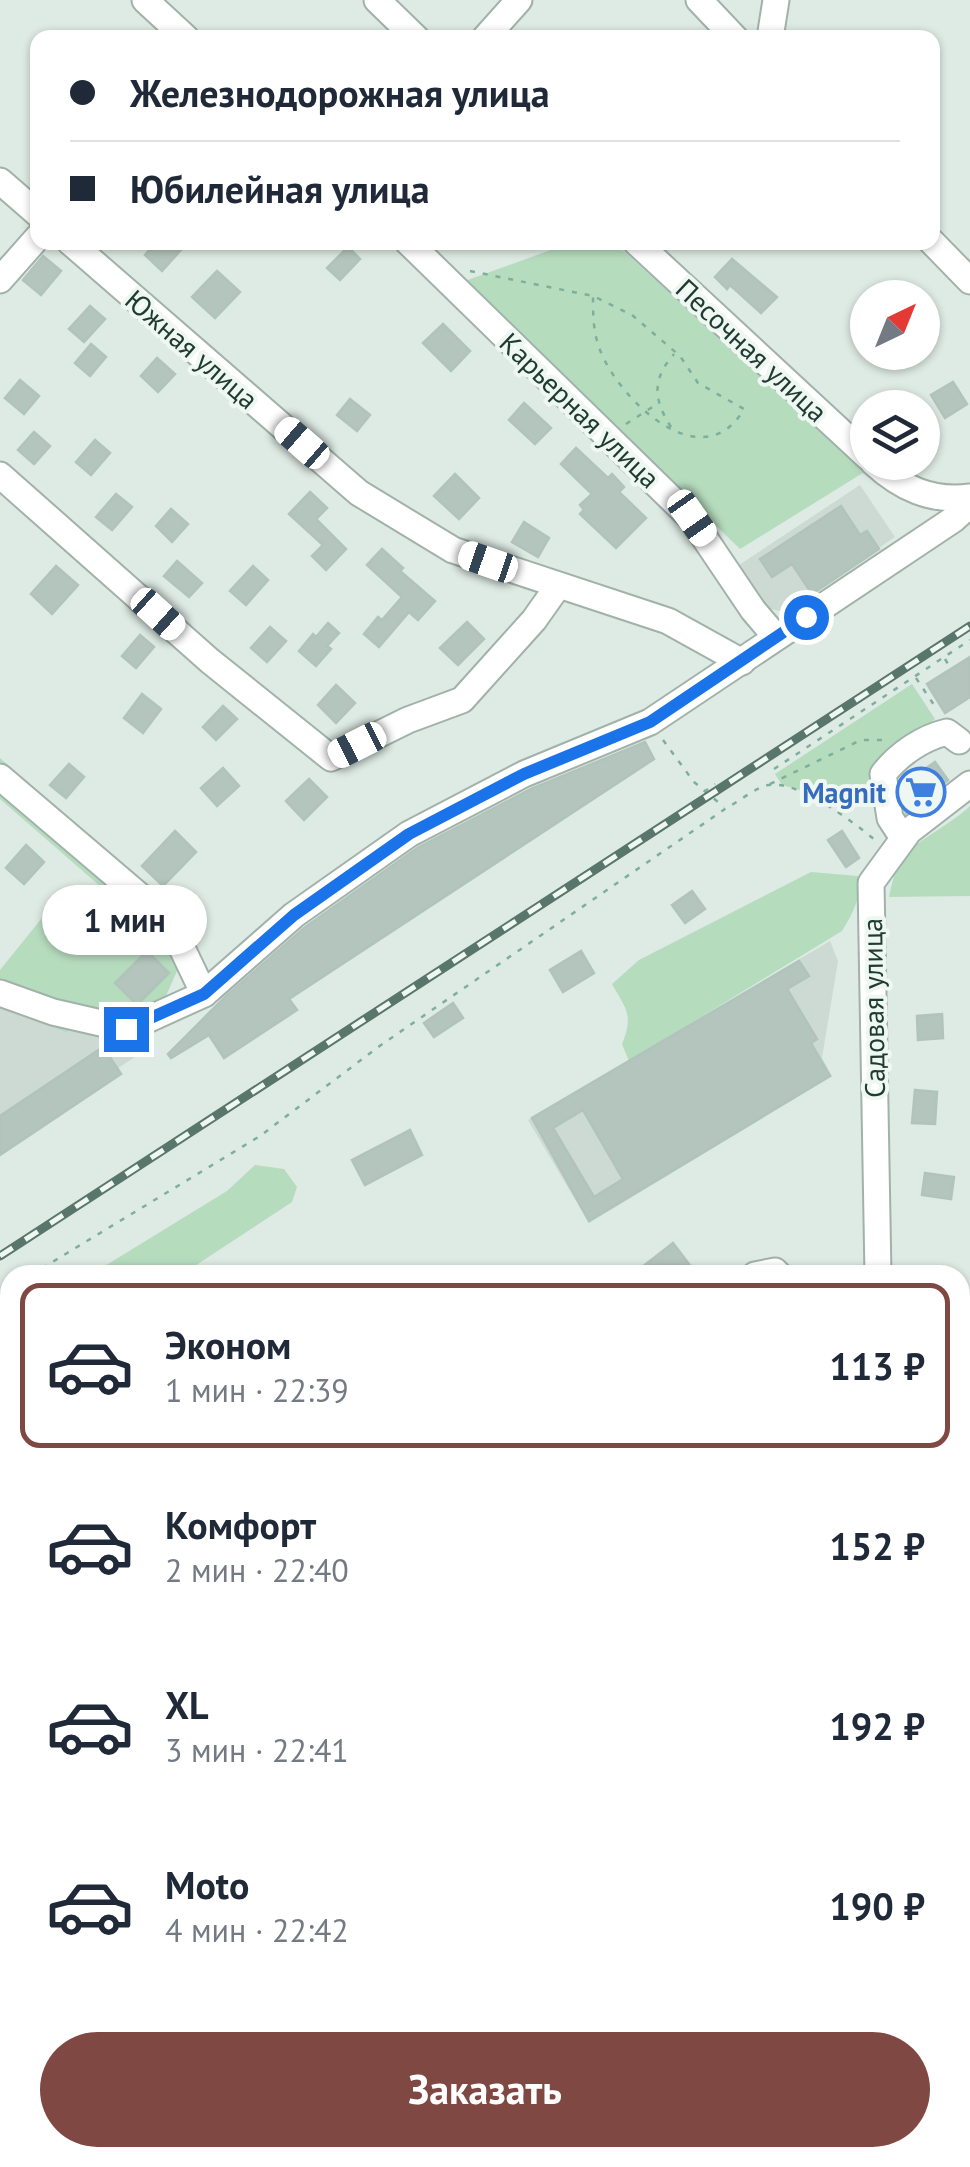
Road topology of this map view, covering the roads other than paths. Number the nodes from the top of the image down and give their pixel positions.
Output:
1 (145, 0) edge
2 (376, 0) edge
3 (519, 0) edge
4 (699, 0) edge
5 (776, 0) edge
6 (177, 30) edge
7 (408, 30) edge
8 (492, 30) edge
9 (728, 30) edge
10 (771, 30) edge
11 (0, 181) edge
12 (30, 207) edge
13 (30, 246) edge
14 (79, 250) edge
15 (416, 250) edge
16 (645, 250) edge
17 (940, 250) edge
18 (0, 280) edge
19 (970, 280) edge
20 (850, 440) edge
21 (0, 476) edge
22 (893, 480) edge
23 (970, 501) edge
24 (558, 586) junction
25 (776, 637) junction
26 (742, 662) junction
27 (966, 743) edge
28 (0, 777) edge
29 (970, 784) edge
30 (898, 846) junction
31 (0, 993) edge
32 (204, 994) junction
33 (878, 1265) edge

1 - 6 street
2 - 7 street
3 - 8 street
4 - 9 street
5 - 10 street
11 - 12 street
13 - 18 street
14 - 24 street, Южная улица
15 - 25 street, Карьерная улица
16 - 20 street, Песочная улица
17 - 19 street
21 - 24 street
22 - 23 street
23 - 25 street
24 - 26 street, Южная улица
25 - 26 street
26 - 32 street
27 - 30 street
28 - 32 street
29 - 30 street, Садовая улица
30 - 33 street, Садовая улица
31 - 32 street

